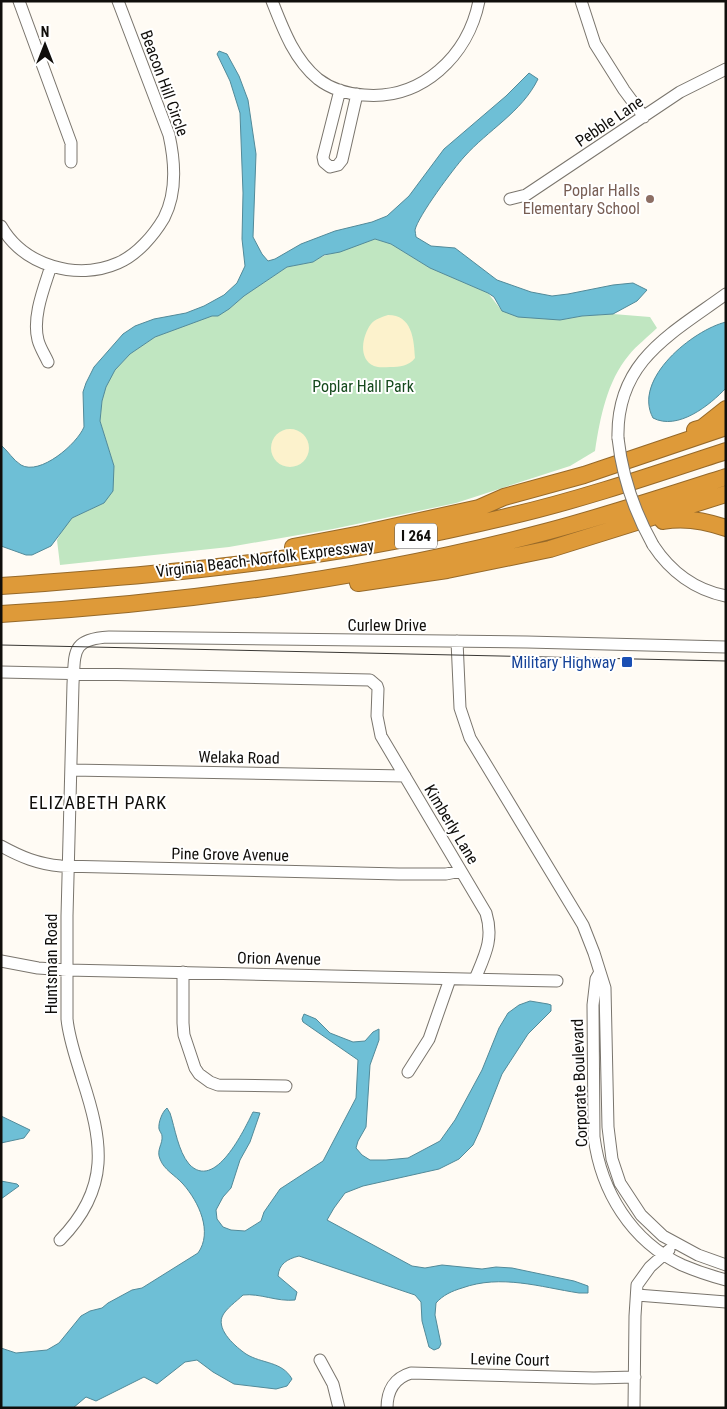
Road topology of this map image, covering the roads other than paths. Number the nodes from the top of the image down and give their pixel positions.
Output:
1 (20, 1) edge
2 (118, 1) edge
3 (272, 1) edge
4 (479, 1) edge
5 (581, 1) edge
6 (726, 69) edge
7 (340, 90) junction
8 (357, 94) junction
9 (644, 117) junction
10 (71, 162) dead end
11 (510, 198) dead end
12 (1, 226) edge
13 (50, 266) junction
14 (726, 294) edge
15 (48, 362) dead end
16 (726, 409) edge
17 (726, 427) edge
18 (726, 450) edge
19 (636, 458) junction
20 (726, 477) edge
21 (726, 494) edge
22 (726, 528) edge
23 (595, 536) junction
24 (97, 577) junction
25 (1, 586) edge
26 (229, 592) junction
27 (726, 596) edge
28 (1, 614) edge
29 (457, 641) junction
30 (726, 647) edge
31 (1, 672) edge
32 (74, 673) junction
33 (71, 770) junction
34 (405, 776) junction
35 (1, 846) edge
36 (69, 866) junction
37 (461, 871) junction
38 (1, 961) edge
39 (67, 970) junction
40 (183, 972) junction
41 (600, 972) junction
42 (450, 979) junction
43 (476, 980) junction
44 (556, 981) dead end
45 (408, 1072) dead end
46 (286, 1086) dead end
47 (60, 1240) dead end
48 (676, 1244) junction
49 (665, 1254) junction
50 (726, 1265) edge
51 (726, 1280) edge
52 (637, 1296) junction
53 (726, 1302) edge
54 (320, 1360) dead end
55 (635, 1377) junction
56 (339, 1408) edge
57 (387, 1408) edge
58 (634, 1408) edge

1 - 10 street
2 - 13 street, Beacon Hill Circle
3 - 7 street
4 - 8 street
5 - 9 street
6 - 9 street, Pebble Lane
7 - 8 street
7 - 8 street
9 - 11 street, Pebble Lane
12 - 13 street, Beacon Hill Circle
13 - 15 street
14 - 27 street, bridge
16 - 19 highway
17 - 19 highway
18 - 24 highway, Virginia Beach-Norfolk Expressway / I 264
19 - 24 highway
20 - 26 highway, Virginia Beach-Norfolk Expressway / I 264
21 - 23 highway
22 - 23 highway
23 - 26 highway
24 - 25 highway, Virginia Beach-Norfolk Expressway / I 264
26 - 28 highway, Virginia Beach-Norfolk Expressway / I 264
29 - 30 street, Curlew Drive
29 - 32 street, Curlew Drive
29 - 41 street, Corporate Boulevard
31 - 32 street
32 - 33 street, Huntsman Road
32 - 34 street, Kimberly Lane
33 - 34 street, Welaka Road
33 - 36 street, Huntsman Road
34 - 37 street, Kimberly Lane
35 - 36 street, Pine Grove Avenue
36 - 37 street, Pine Grove Avenue
36 - 39 street, Huntsman Road
37 - 43 street, Kimberly Lane
38 - 39 street, Orion Avenue
39 - 40 street, Orion Avenue
39 - 47 street, Huntsman Road
40 - 42 street, Orion Avenue
40 - 46 street
41 - 48 street, Corporate Boulevard
41 - 49 street, Corporate Boulevard
42 - 43 street, Orion Avenue
42 - 45 street
43 - 44 street, Orion Avenue
48 - 49 street
48 - 50 street, Corporate Boulevard
49 - 51 street, Corporate Boulevard
49 - 52 street
52 - 53 street
52 - 55 street
54 - 56 street
55 - 57 street, Levine Court
55 - 58 street

